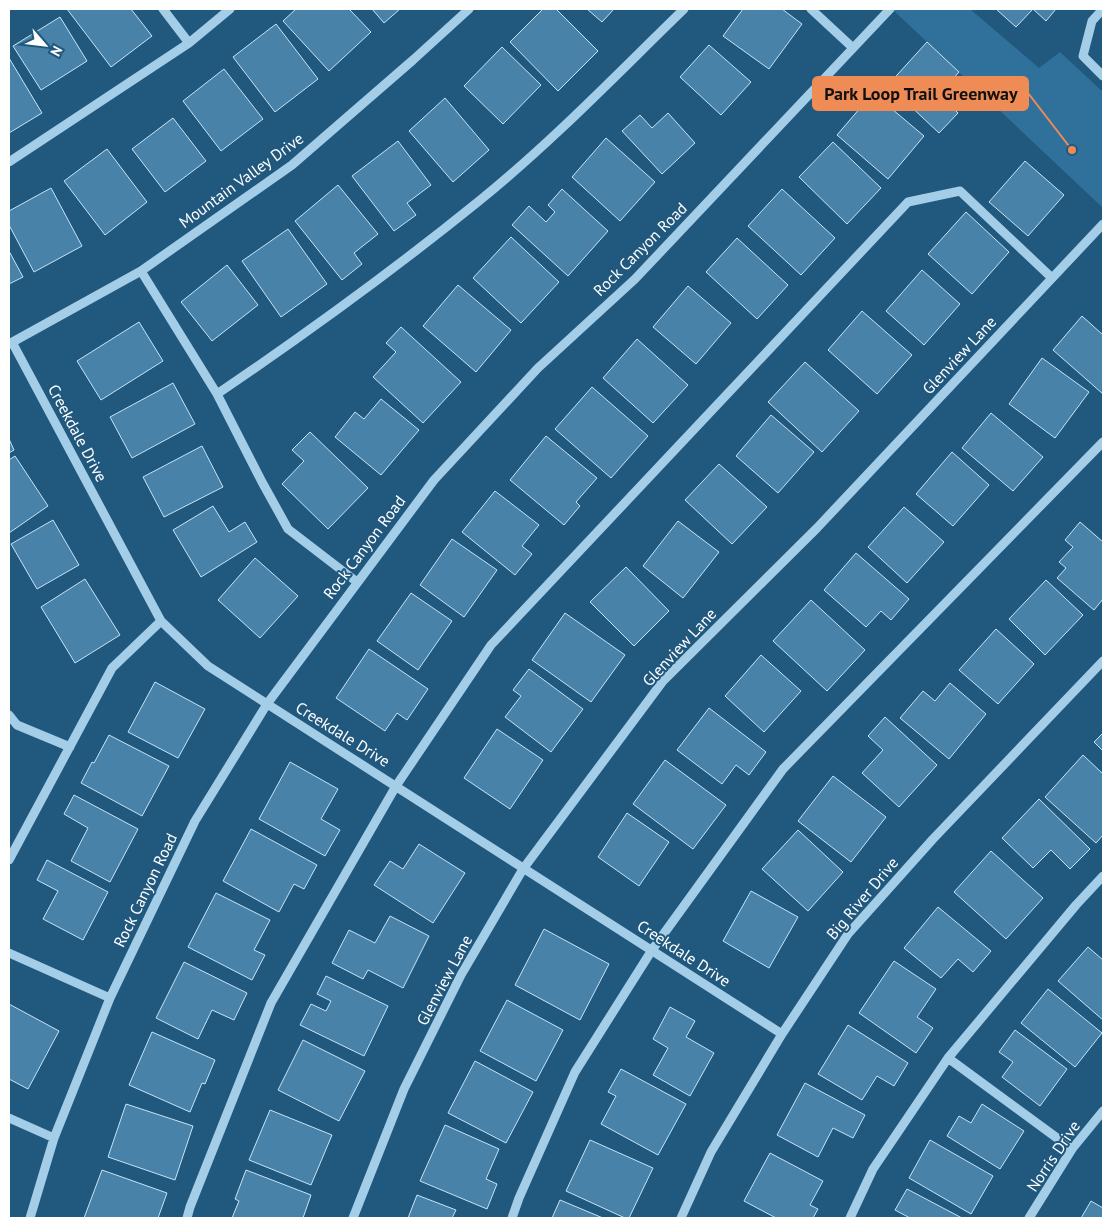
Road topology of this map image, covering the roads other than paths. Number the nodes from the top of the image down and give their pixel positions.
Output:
1 (162, 9) edge
2 (230, 9) edge
3 (469, 9) edge
4 (684, 9) edge
5 (811, 9) edge
6 (890, 9) edge
7 (1103, 9) edge
8 (188, 43) junction
9 (852, 48) junction
10 (1103, 76) edge
11 (9, 162) edge
12 (1103, 224) edge
13 (142, 271) junction
14 (1052, 278) junction
15 (10, 343) edge
16 (217, 394) junction
17 (1103, 442) edge
18 (357, 582) junction
19 (161, 621) junction
20 (1103, 661) edge
21 (267, 704) junction
22 (9, 715) edge
23 (70, 746) junction
24 (396, 786) junction
25 (9, 860) edge
26 (524, 869) junction
27 (1103, 876) edge
28 (652, 950) junction
29 (9, 954) edge
30 (110, 998) junction
31 (782, 1034) junction
32 (948, 1058) junction
33 (1103, 1112) edge
34 (9, 1118) edge
35 (54, 1138) junction
36 (1072, 1149) junction
37 (30, 1218) edge
38 (187, 1218) edge
39 (353, 1218) edge
40 (512, 1218) edge
41 (681, 1218) edge
42 (850, 1218) edge
43 (1029, 1218) edge

1 - 8 street
2 - 8 street
3 - 13 street, Mountain Valley Drive
4 - 16 street
5 - 9 street
6 - 9 street, Rock Canyon Road
7 - 10 street
8 - 11 street
9 - 18 street, Rock Canyon Road
12 - 14 street, Glenview Lane
13 - 15 street, Mountain Valley Drive
13 - 16 street
14 - 24 street
14 - 26 street, Glenview Lane
15 - 19 street, Creekdale Drive
16 - 18 street
17 - 28 street
18 - 21 street, Rock Canyon Road
19 - 21 street, Creekdale Drive
19 - 23 street
20 - 31 street, Big River Drive
21 - 24 street, Creekdale Drive
21 - 30 street, Rock Canyon Road
22 - 23 street
23 - 25 street
24 - 26 street, Creekdale Drive
24 - 38 street
26 - 28 street, Creekdale Drive
26 - 39 street, Glenview Lane
27 - 32 street
28 - 31 street, Creekdale Drive
28 - 40 street
29 - 30 street
30 - 35 street, Rock Canyon Road
31 - 41 street, Big River Drive
32 - 36 street
32 - 42 street
33 - 36 street, Norris Drive
34 - 35 street
35 - 37 street, Rock Canyon Road
36 - 43 street, Norris Drive

